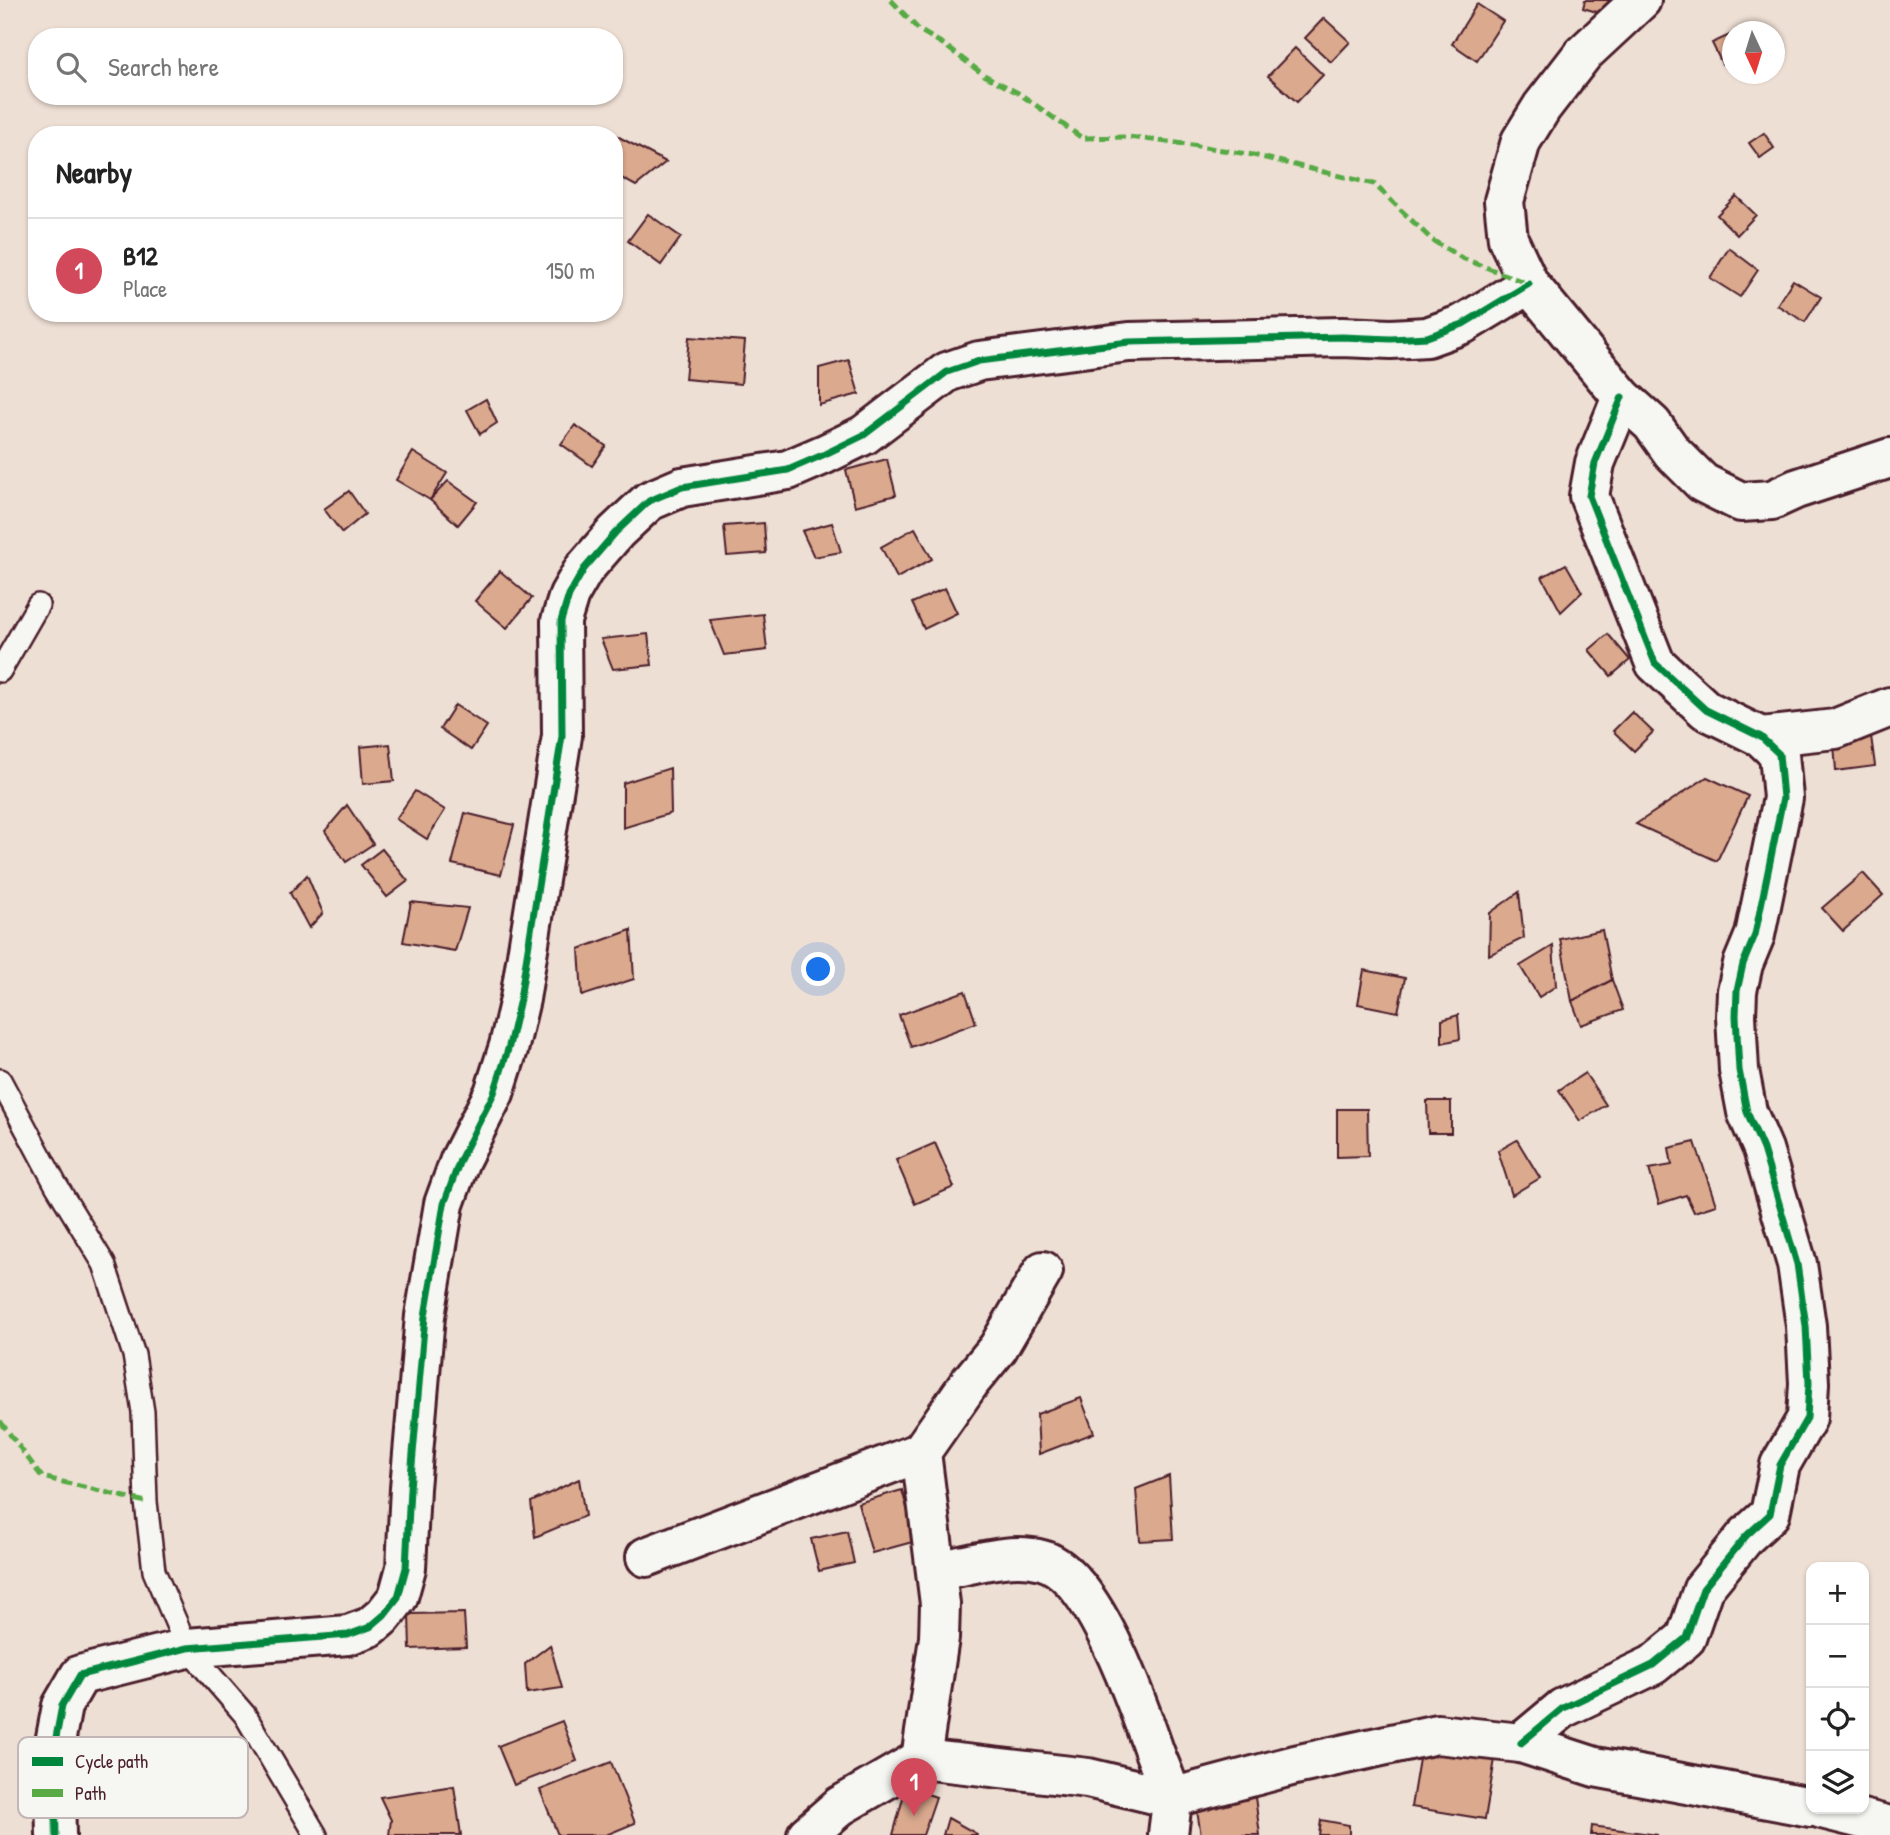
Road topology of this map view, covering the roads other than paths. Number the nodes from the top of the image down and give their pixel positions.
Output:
1 (1642, 0) edge
2 (1529, 284) junction
3 (1622, 397) junction
4 (1890, 458) edge
5 (38, 605) dead end
6 (0, 671) edge
7 (1890, 707) edge
8 (1761, 737) junction
9 (0, 1080) edge
10 (1043, 1271) dead end
11 (921, 1452) junction
12 (646, 1557) dead end
13 (937, 1571) junction
14 (187, 1648) junction
15 (56, 1737) edge
16 (1521, 1743) junction
17 (921, 1759) junction
18 (1171, 1798) junction
19 (1806, 1806) edge
20 (1842, 1814) edge
21 (1890, 1826) edge
22 (316, 1835) edge
23 (807, 1835) edge
24 (1168, 1835) edge

1 - 2 street
2 - 3 street
2 - 14 street
3 - 4 street
3 - 8 street
5 - 6 lane
7 - 8 street
8 - 16 street
9 - 14 lane
10 - 11 street
11 - 12 street
11 - 13 street
13 - 17 street
13 - 18 street
14 - 15 street
14 - 22 lane
16 - 18 street
16 - 19 street
17 - 18 street
17 - 23 street
18 - 24 street
20 - 21 street

